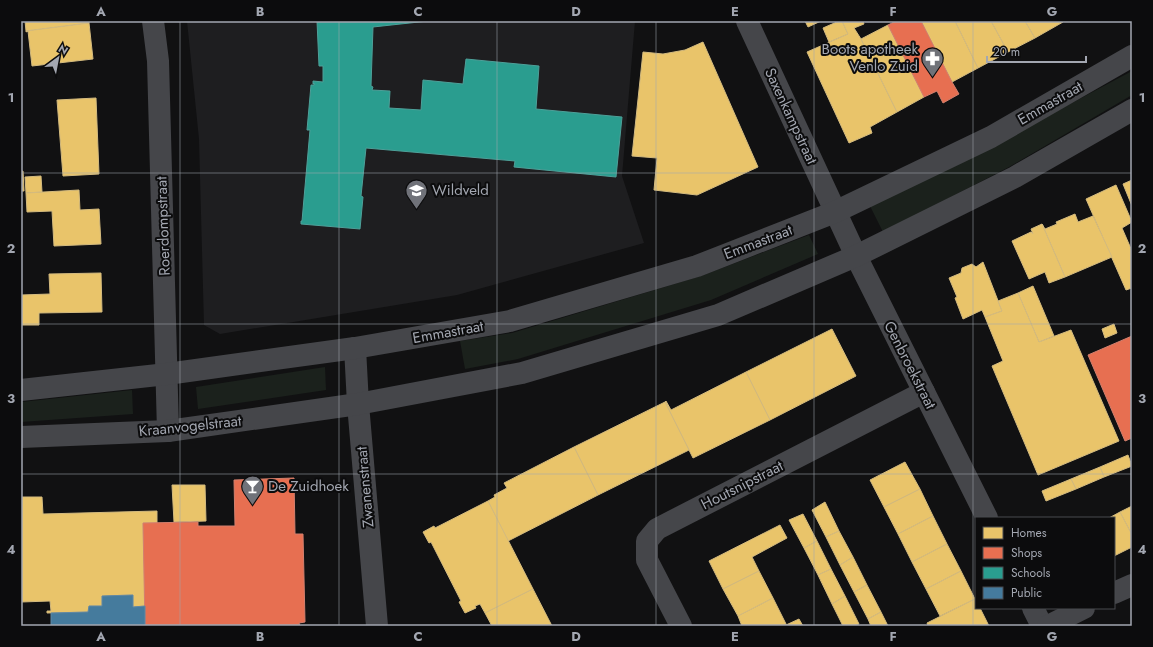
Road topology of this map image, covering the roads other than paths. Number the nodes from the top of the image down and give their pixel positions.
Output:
1 (153, 21) edge
2 (747, 21) edge
3 (1132, 56) edge
4 (1132, 110) edge
5 (835, 212) junction
6 (856, 256) junction
7 (355, 348) junction
8 (167, 374) junction
9 (21, 390) edge
10 (924, 392) junction
11 (358, 404) junction
12 (168, 431) junction
13 (21, 437) edge
14 (986, 517) edge
15 (1132, 584) edge
16 (1115, 592) edge
17 (1034, 609) edge
18 (1082, 609) edge
19 (377, 626) edge
20 (681, 626) edge
21 (1042, 626) edge
22 (1048, 626) edge

1 - 8 street, Roerdompstraat
2 - 5 street, Saxenkampstraat
3 - 5 street, Emmastraat
4 - 6 street
5 - 6 street, Genbroekstraat
5 - 7 street, Emmastraat
6 - 10 street, Genbroekstraat
6 - 11 street
7 - 8 street
7 - 11 street, Zwanenstraat
8 - 9 street
8 - 12 street, Roerdompstraat
10 - 14 street, Genbroekstraat
10 - 20 street, Houtsnipstraat
11 - 12 street, Kraanvogelstraat
11 - 19 street, Zwanenstraat
12 - 13 street, Kraanvogelstraat
15 - 16 street
17 - 21 street
18 - 22 street

